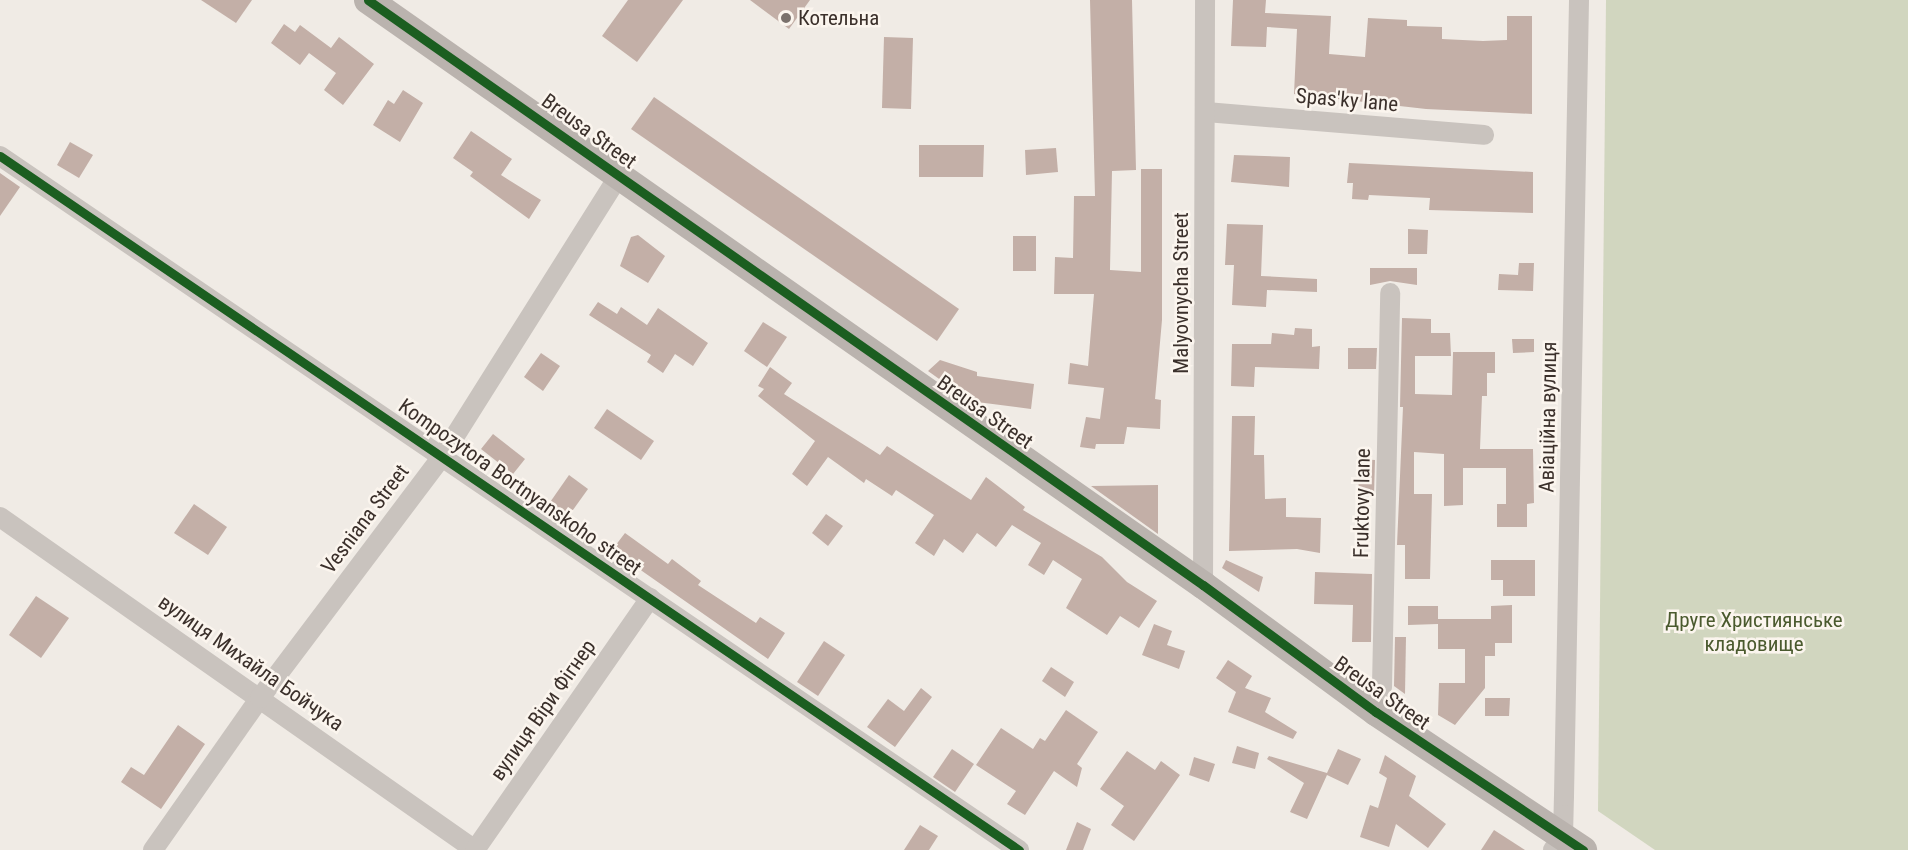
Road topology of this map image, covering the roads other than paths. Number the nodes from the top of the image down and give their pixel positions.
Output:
1 (368, 0) edge
2 (1205, 0) edge
3 (1579, 0) edge
4 (1206, 112) junction
5 (1484, 135) dead end
6 (0, 156) edge
7 (619, 176) junction
8 (1390, 293) dead end
9 (443, 455) junction
10 (0, 517) edge
11 (1203, 585) junction
12 (650, 598) junction
13 (260, 698) junction
14 (1376, 712) junction
15 (1566, 845) edge
16 (153, 850) edge
17 (475, 850) edge
18 (1018, 850) edge

1 - 7 street, Breusa Street
2 - 4 street, Malyovnycha Street
3 - 15 street, Авіаційна вулиця
4 - 5 street, Spas'ky lane
4 - 11 street, Malyovnycha Street
6 - 9 street, Kompozytora Bortnyanskoho street
7 - 9 street, Vesniana Street
7 - 11 street, Breusa Street
8 - 14 street, Fruktovy lane
9 - 12 street, Kompozytora Bortnyanskoho street
9 - 13 street, Vesniana Street
10 - 13 street, вулиця Михайла Бойчука
11 - 14 street, Breusa Street
12 - 17 street, вулиця Віри Фігнер
12 - 18 street, Kompozytora Bortnyanskoho street
13 - 16 street, Vesniana Street
13 - 17 street, вулиця Михайла Бойчука
14 - 15 street, Breusa Street

